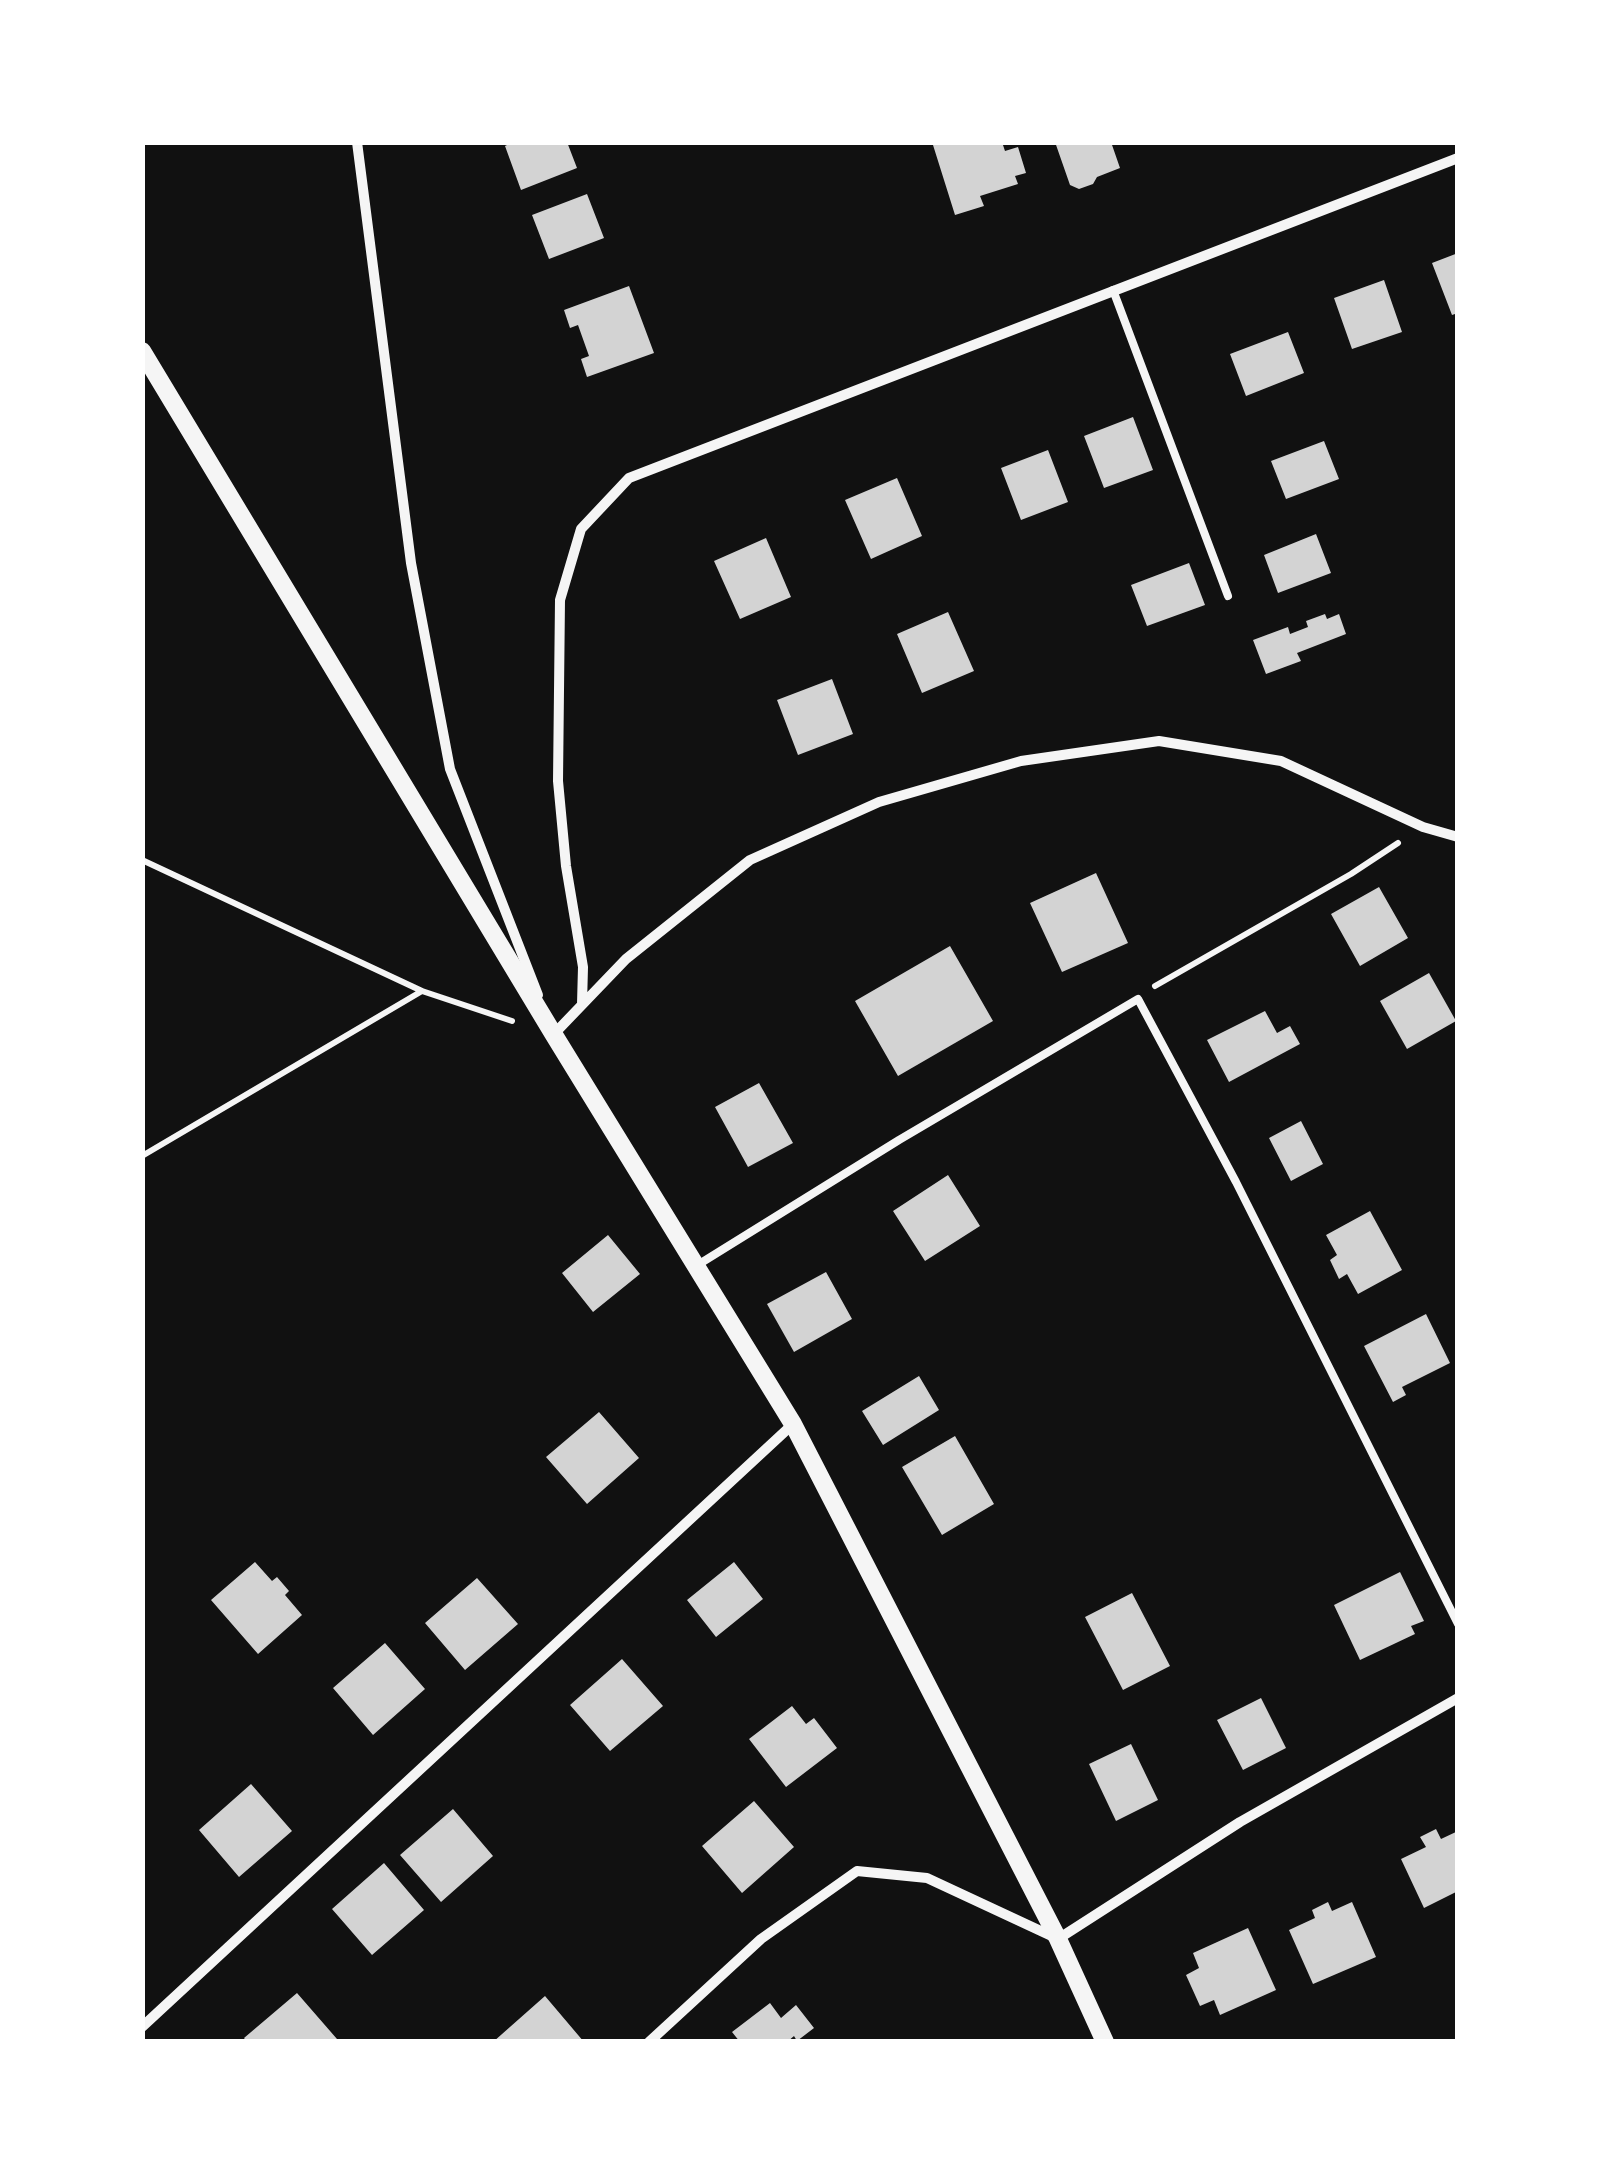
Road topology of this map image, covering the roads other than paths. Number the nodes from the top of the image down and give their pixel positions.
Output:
1 (357, 142) edge
2 (1458, 158) edge
3 (1113, 290) junction
4 (142, 351) edge
5 (1228, 596) dead end
6 (1458, 837) edge
7 (582, 1005) junction
8 (554, 1035) junction
9 (696, 1266) junction
10 (793, 1424) junction
11 (1458, 1624) edge
12 (1458, 1698) edge
13 (1058, 1938) junction
14 (142, 2027) edge
15 (649, 2042) edge
16 (1105, 2042) edge

1 - 8 street
2 - 3 street
3 - 5 lane
3 - 7 street
4 - 8 street
6 - 7 street
7 - 8 street
8 - 9 street
9 - 10 street
9 - 11 lane
10 - 13 street
10 - 14 street
12 - 13 street
13 - 15 street
13 - 16 street

